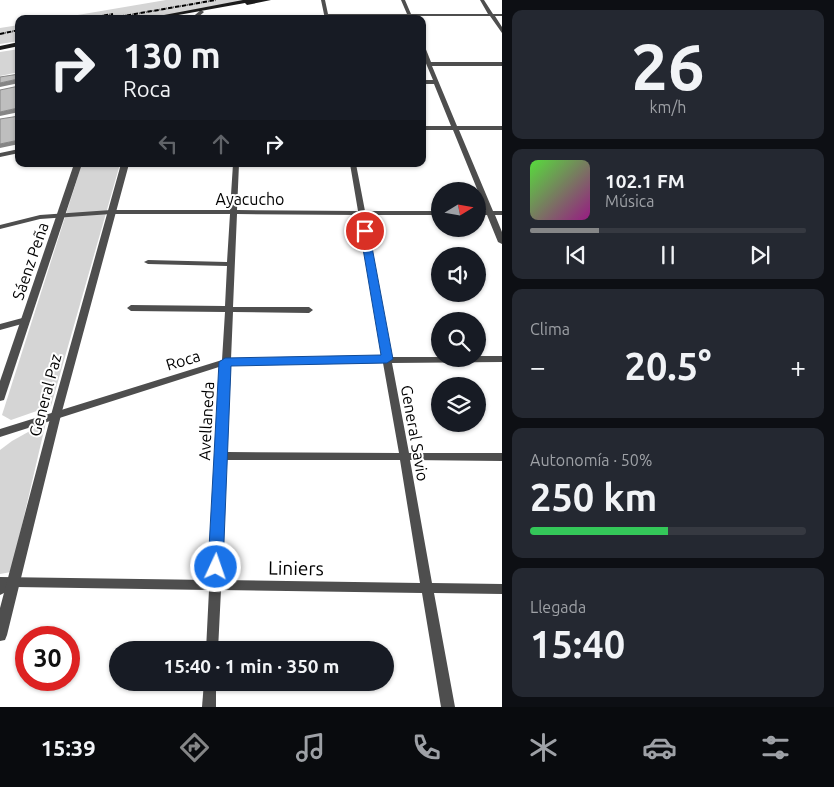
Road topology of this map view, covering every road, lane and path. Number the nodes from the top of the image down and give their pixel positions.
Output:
1 (252, 0) edge
2 (268, 0) edge
3 (323, 0) edge
4 (403, 0) edge
5 (482, 0) edge
6 (240, 2) edge
7 (201, 12) junction
8 (168, 15) edge
9 (185, 15) edge
10 (198, 15) edge
11 (326, 15) edge
12 (409, 15) edge
13 (491, 15) junction
14 (502, 15) edge
15 (426, 17) edge
16 (502, 32) edge
17 (15, 44) edge
18 (0, 46) edge
19 (426, 60) edge
20 (502, 64) edge
21 (426, 82) edge
22 (437, 82) junction
23 (426, 128) edge
24 (455, 128) junction
25 (502, 128) edge
26 (15, 152) edge
27 (0, 155) edge
28 (77, 167) edge
29 (124, 167) edge
30 (236, 167) edge
31 (353, 167) edge
32 (111, 212) junction
33 (233, 212) junction
34 (361, 213) junction
35 (431, 213) edge
36 (486, 213) edge
37 (490, 213) junction
38 (502, 213) edge
39 (61, 216) junction
40 (0, 228) edge
41 (502, 242) edge
42 (148, 262) dead end
43 (230, 264) junction
44 (131, 308) dead end
45 (228, 309) junction
46 (309, 310) dead end
47 (26, 320) junction
48 (0, 327) edge
49 (387, 359) junction
50 (502, 359) edge
51 (225, 362) junction
52 (0, 397) edge
53 (56, 415) junction
54 (0, 433) edge
55 (221, 456) junction
56 (404, 457) junction
57 (502, 457) edge
58 (0, 582) edge
59 (13, 582) junction
60 (215, 585) junction
61 (427, 588) junction
62 (0, 590) edge
63 (502, 590) edge
64 (0, 635) edge
65 (212, 641) edge
66 (210, 691) edge
67 (209, 707) edge
68 (448, 707) edge

1 - 6 main road
2 - 6 main road
3 - 11 street
4 - 12 street
5 - 13 street
6 - 7 main road
6 - 8 main road
7 - 9 main road
7 - 10 street
13 - 14 street
13 - 15 street
13 - 16 street
17 - 18 main road
19 - 20 street
19 - 22 street
21 - 22 street
22 - 24 street
23 - 24 street
24 - 25 street
24 - 37 street
26 - 27 street
28 - 39 street, Sáenz Peña
29 - 32 street, General Paz
30 - 33 street, Avellaneda
31 - 34 street, General Savio
32 - 33 street, Ayacucho
32 - 39 street, Ayacucho
32 - 53 street, General Paz
33 - 34 street, Ayacucho
33 - 43 street, Avellaneda
34 - 35 street, Ayacucho
34 - 49 street, General Savio
36 - 37 street
37 - 38 street
37 - 41 street
39 - 40 street, Ayacucho
39 - 47 street, Sáenz Peña
42 - 43 street
43 - 45 street, Avellaneda
44 - 45 street
45 - 46 street
45 - 51 street, Avellaneda
47 - 48 street
47 - 52 street, Sáenz Peña
49 - 50 street, Roca
49 - 51 street, Roca
49 - 56 street, General Savio
51 - 53 street, Roca
51 - 55 street, Avellaneda
53 - 54 street, Roca
53 - 59 street, General Paz
55 - 56 street
55 - 60 street, Avellaneda
56 - 57 street
56 - 61 street, General Savio
58 - 59 street, Liniers
59 - 60 street, Liniers
59 - 62 street
59 - 64 street, General Paz
60 - 61 street, Liniers
60 - 65 street, Avellaneda
61 - 63 street, Liniers
61 - 68 street, General Savio
66 - 67 street

